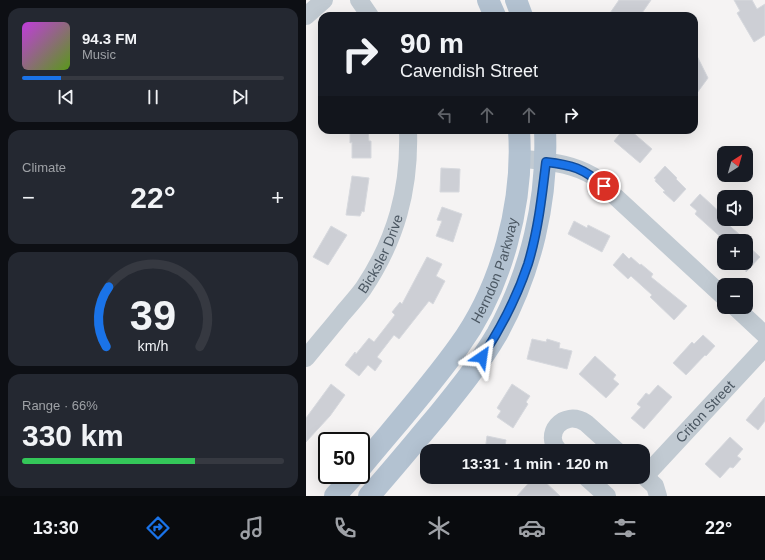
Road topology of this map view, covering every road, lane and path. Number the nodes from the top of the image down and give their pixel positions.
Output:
1 (324, 0) edge
2 (359, 0) edge
3 (488, 0) edge
4 (516, 0) edge
5 (367, 12) edge
6 (493, 12) edge
7 (520, 12) edge
8 (306, 16) edge
9 (408, 134) edge
10 (519, 134) edge
11 (545, 134) edge
12 (519, 158) junction
13 (546, 162) junction
14 (717, 291) edge
15 (742, 314) edge
16 (765, 335) edge
17 (765, 347) edge
18 (306, 358) edge
19 (555, 444) edge
20 (609, 444) edge
21 (370, 456) edge
22 (650, 469) edge
23 (650, 481) edge
24 (346, 484) edge
25 (594, 484) edge
26 (335, 496) edge
27 (369, 496) edge
28 (607, 496) edge
29 (658, 496) edge

1 - 8 street
2 - 5 street
3 - 6 main road
4 - 7 main road
9 - 18 street, Bicksler Drive
10 - 12 main road, Herndon Parkway
11 - 13 main road, Herndon Parkway
12 - 13 street
12 - 21 main road, Herndon Parkway
13 - 14 street
13 - 27 main road, Herndon Parkway
15 - 16 street
17 - 22 street, Criton Street
19 - 20 street
23 - 29 street, Criton Street
24 - 26 main road
25 - 28 street

